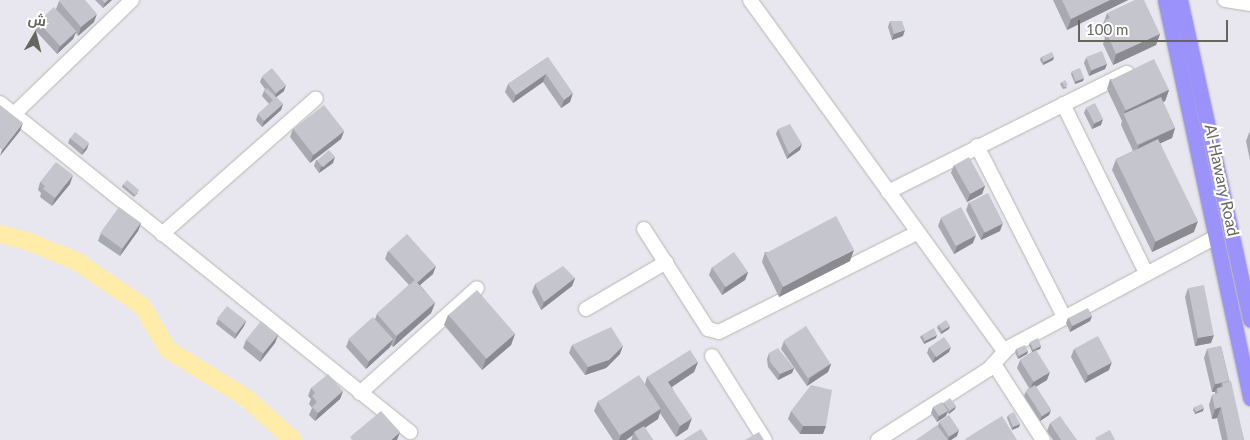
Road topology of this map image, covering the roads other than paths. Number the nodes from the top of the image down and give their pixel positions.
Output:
1 (132, 0) edge
2 (750, 0) edge
3 (1165, 0) edge
4 (1180, 0) edge
5 (1225, 0) edge
6 (1250, 4) edge
7 (1137, 68) edge
8 (316, 98) dead end
9 (0, 103) edge
10 (1063, 104) junction
11 (14, 114) junction
12 (977, 146) junction
13 (888, 192) junction
14 (644, 229) dead end
15 (917, 233) junction
16 (162, 234) junction
17 (1216, 237) junction
18 (666, 262) junction
19 (1146, 273) junction
20 (477, 288) edge
21 (586, 308) dead end
22 (1249, 311) edge
23 (1064, 317) junction
24 (1004, 351) junction
25 (712, 356) dead end
26 (994, 364) junction
27 (360, 392) junction
28 (1250, 398) edge
29 (410, 432) dead end
30 (765, 440) edge
31 (878, 440) edge
32 (1044, 440) edge

1 - 11 street
2 - 13 street
3 - 17 highway, Al-Hawary Road
4 - 22 highway, Al-Hawary Road
5 - 6 street
7 - 10 street
8 - 16 street
9 - 11 street
10 - 12 street
10 - 19 street
11 - 16 street
12 - 13 street
12 - 23 street
13 - 15 street
14 - 18 street
15 - 18 street
15 - 24 street
16 - 27 street
17 - 19 street
17 - 28 highway, Al-Hawary Road
18 - 21 street
19 - 23 street
20 - 27 street
23 - 24 street
24 - 26 street
25 - 30 street
26 - 31 street
26 - 32 street
27 - 29 street

